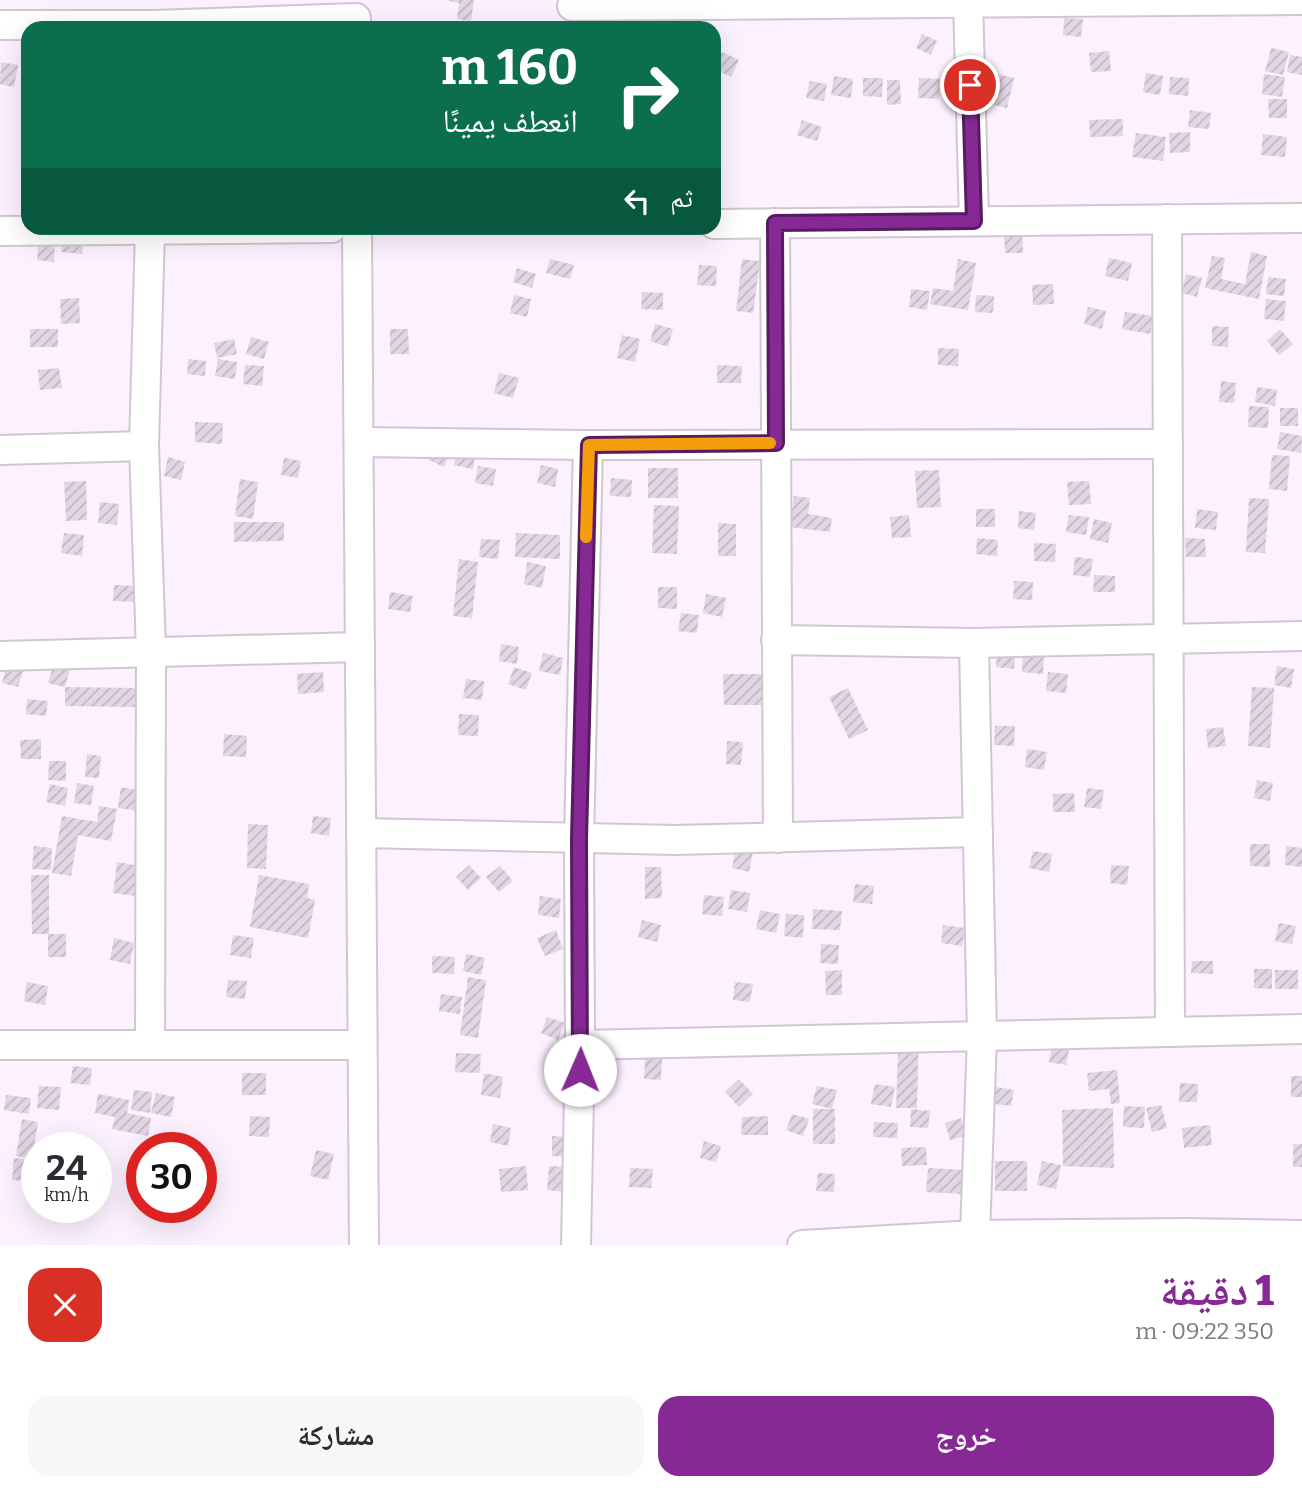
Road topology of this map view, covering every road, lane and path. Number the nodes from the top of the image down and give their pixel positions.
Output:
1 (1302, 0) edge
2 (968, 1) edge
3 (1168, 1) edge
4 (572, 11) edge
5 (154, 12) edge
6 (356, 15) edge
7 (47, 21) edge
8 (21, 23) edge
9 (0, 25) edge
10 (1302, 218) edge
11 (1167, 219) junction
12 (974, 221) junction
13 (775, 223) junction
14 (721, 224) edge
15 (0, 231) edge
16 (21, 231) edge
17 (149, 235) edge
18 (357, 235) edge
19 (359, 442) junction
20 (776, 443) junction
21 (1168, 444) junction
22 (589, 445) junction
23 (144, 446) junction
24 (0, 450) edge
25 (1302, 636) edge
26 (1167, 638) junction
27 (776, 640) junction
28 (974, 643) junction
29 (360, 647) junction
30 (151, 651) junction
31 (0, 656) edge
32 (978, 832) junction
33 (361, 834) junction
34 (778, 838) junction
35 (579, 839) junction
36 (1302, 1029) edge
37 (1170, 1032) junction
38 (982, 1037) junction
39 (0, 1045) edge
40 (150, 1045) junction
41 (362, 1045) junction
42 (580, 1045) junction
43 (975, 1235) junction
44 (1302, 1235) edge
45 (1186, 1239) edge
46 (364, 1245) edge
47 (576, 1245) edge
48 (802, 1245) edge

1 - 3 street
2 - 3 street
2 - 4 street
2 - 12 street
5 - 6 street
5 - 7 street
8 - 9 street
10 - 11 street
11 - 12 street
11 - 21 street
12 - 13 street
13 - 14 street
13 - 20 street
15 - 16 street
17 - 23 street
18 - 19 street
19 - 22 street
19 - 29 street
20 - 21 street
20 - 22 street
20 - 27 street
21 - 26 street
22 - 35 street
23 - 24 street
23 - 30 street
25 - 26 street
26 - 28 street
26 - 37 street
27 - 28 street
27 - 34 street
28 - 32 street
29 - 30 street
29 - 33 street
30 - 31 street
30 - 40 street
32 - 34 street
32 - 38 street
33 - 35 street
33 - 41 street
34 - 35 street
35 - 42 street
36 - 37 street
37 - 38 street
38 - 42 street
38 - 43 street
39 - 40 street
40 - 41 street
41 - 46 street
42 - 47 street
43 - 45 street
43 - 48 street
44 - 45 street

